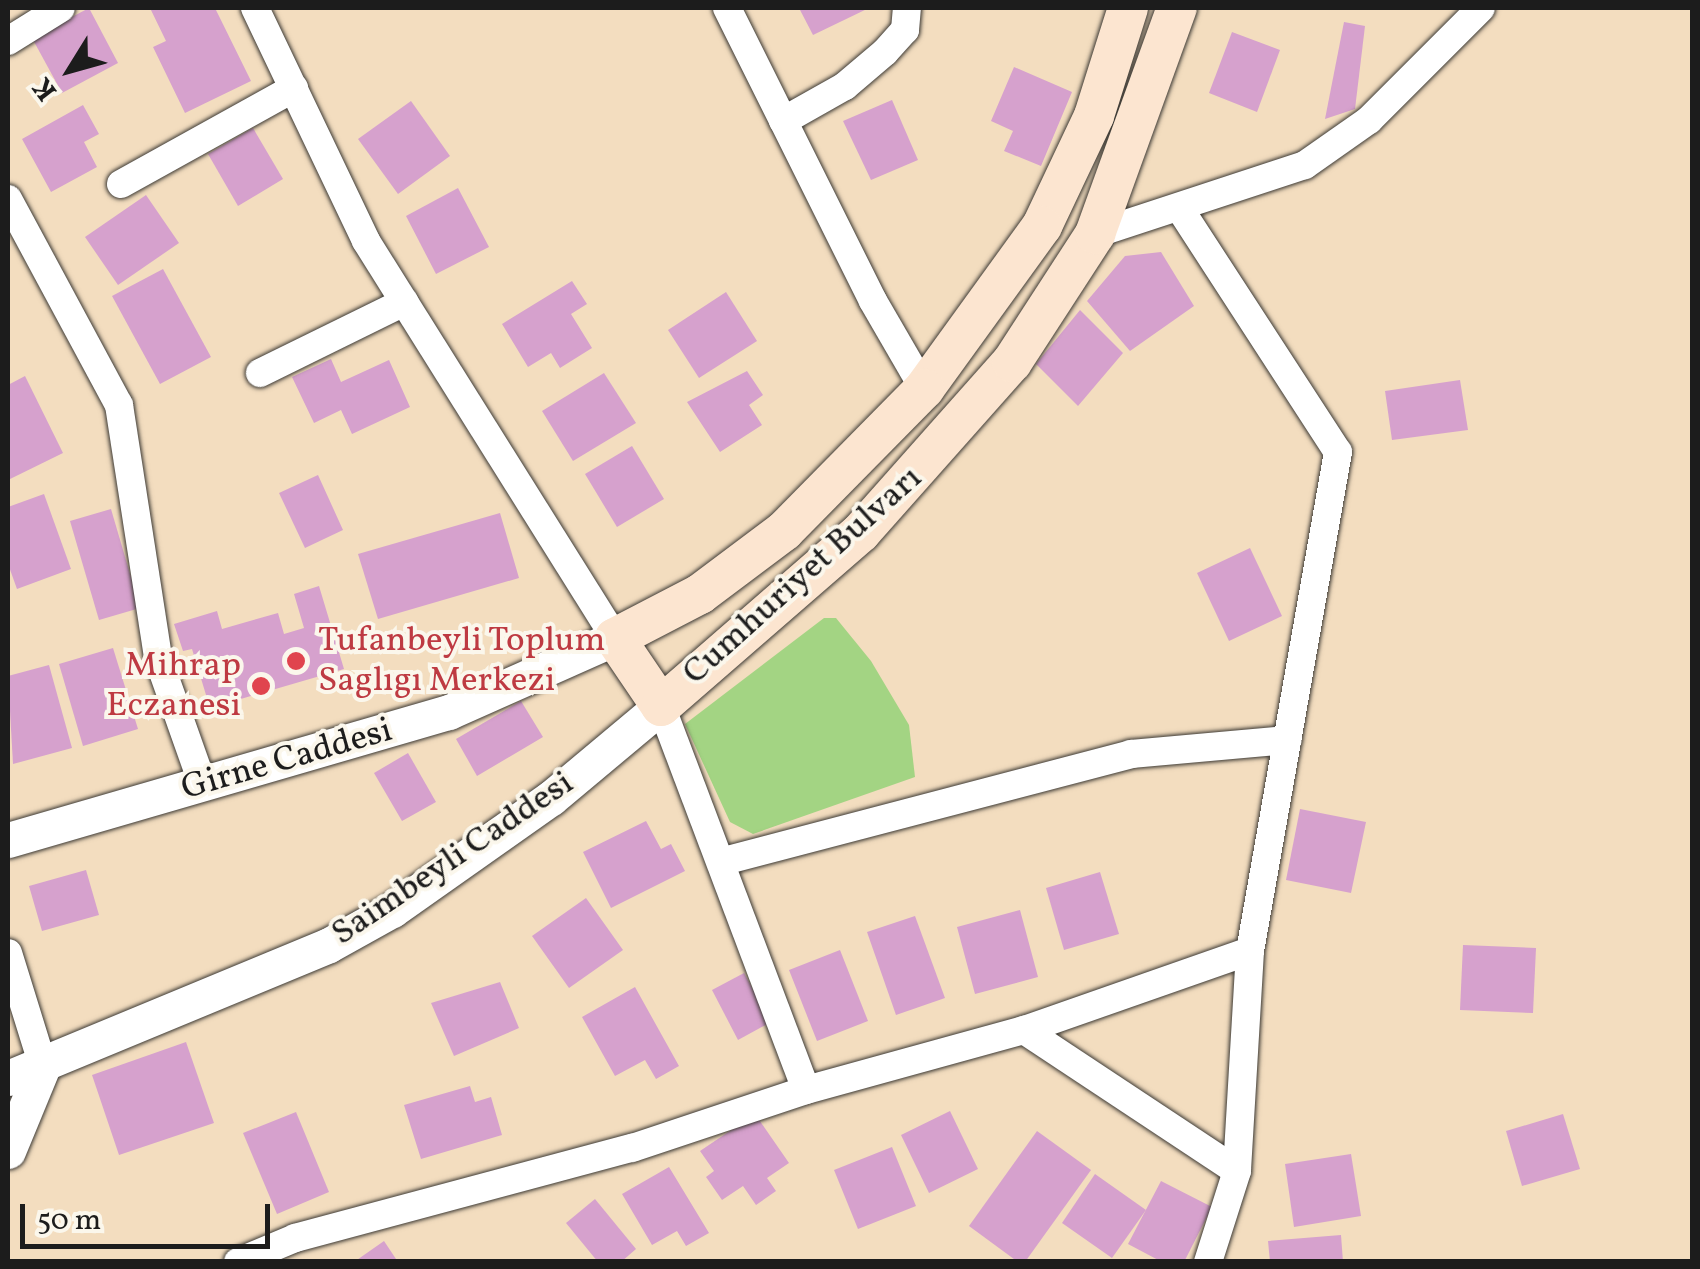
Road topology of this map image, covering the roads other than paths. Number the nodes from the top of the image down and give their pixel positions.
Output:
1 (62, 8) edge
2 (255, 8) edge
3 (726, 8) edge
4 (907, 8) edge
5 (1128, 8) edge
6 (1177, 8) edge
7 (1481, 8) edge
8 (8, 41) edge
9 (294, 88) junction
10 (783, 122) junction
11 (120, 184) dead end
12 (8, 199) edge
13 (1180, 209) junction
14 (1042, 226) junction
15 (1094, 234) junction
16 (404, 302) junction
17 (260, 373) dead end
18 (924, 388) junction
19 (615, 638) junction
20 (661, 706) junction
21 (1287, 740) junction
22 (203, 785) junction
23 (8, 840) edge
24 (724, 861) junction
25 (1250, 951) junction
26 (8, 952) edge
27 (1024, 1030) junction
28 (43, 1066) junction
29 (8, 1078) edge
30 (806, 1090) junction
31 (8, 1151) edge
32 (1237, 1171) junction
33 (238, 1261) edge
34 (1208, 1262) edge

1 - 8 street
2 - 9 street
3 - 10 street
4 - 10 street
5 - 14 main road, Cumhuriyet Bulvarı
6 - 15 main road, Cumhuriyet Bulvarı
7 - 13 street
9 - 11 street
9 - 16 street
10 - 18 street
12 - 22 street
13 - 15 street
13 - 21 street
14 - 15 main road
14 - 18 main road, Cumhuriyet Bulvarı
15 - 20 main road, Cumhuriyet Bulvarı
16 - 17 street
16 - 19 street
18 - 19 main road, Cumhuriyet Bulvarı
19 - 20 main road, Cumhuriyet Bulvarı
19 - 22 street, Girne Caddesi
20 - 24 street
20 - 28 street, Saimbeyli Caddesi
21 - 24 street
21 - 25 street
22 - 23 street, Girne Caddesi
24 - 30 street
25 - 27 street
25 - 32 street
26 - 28 street
27 - 30 street
27 - 32 street
28 - 29 street, Saimbeyli Caddesi
28 - 31 street
30 - 33 street
32 - 34 street

